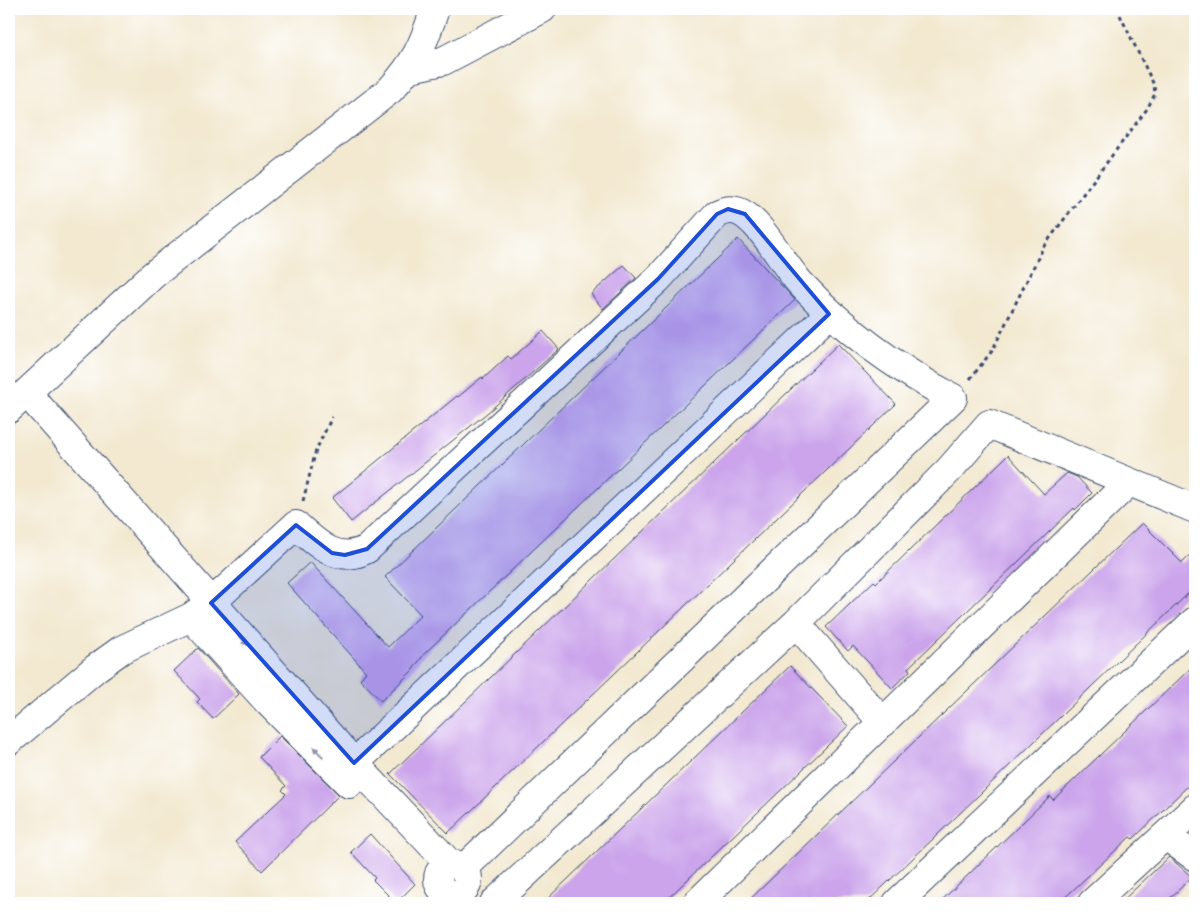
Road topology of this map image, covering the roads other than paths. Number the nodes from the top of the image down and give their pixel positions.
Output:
1 (435, 9) edge
2 (542, 9) edge
3 (410, 68) junction
4 (829, 314) junction
5 (18, 401) edge
6 (1129, 482) junction
7 (1195, 509) edge
8 (201, 610) junction
9 (1195, 621) edge
10 (796, 623) junction
11 (883, 723) junction
12 (9, 741) edge
13 (348, 770) junction
14 (1195, 808) edge
15 (1166, 836) junction
16 (1195, 857) edge
17 (452, 881) edge
18 (494, 903) edge
19 (698, 903) edge
20 (896, 903) edge
21 (1092, 903) edge

1 - 3 street
2 - 3 street
3 - 5 street
4 - 8 street
4 - 13 street
4 - 17 street
5 - 8 street
6 - 7 street
6 - 10 street
6 - 11 street
8 - 12 street
8 - 13 street
9 - 20 street
10 - 11 street
10 - 18 street
11 - 19 street
13 - 17 street
14 - 15 street
15 - 16 street
15 - 21 street

